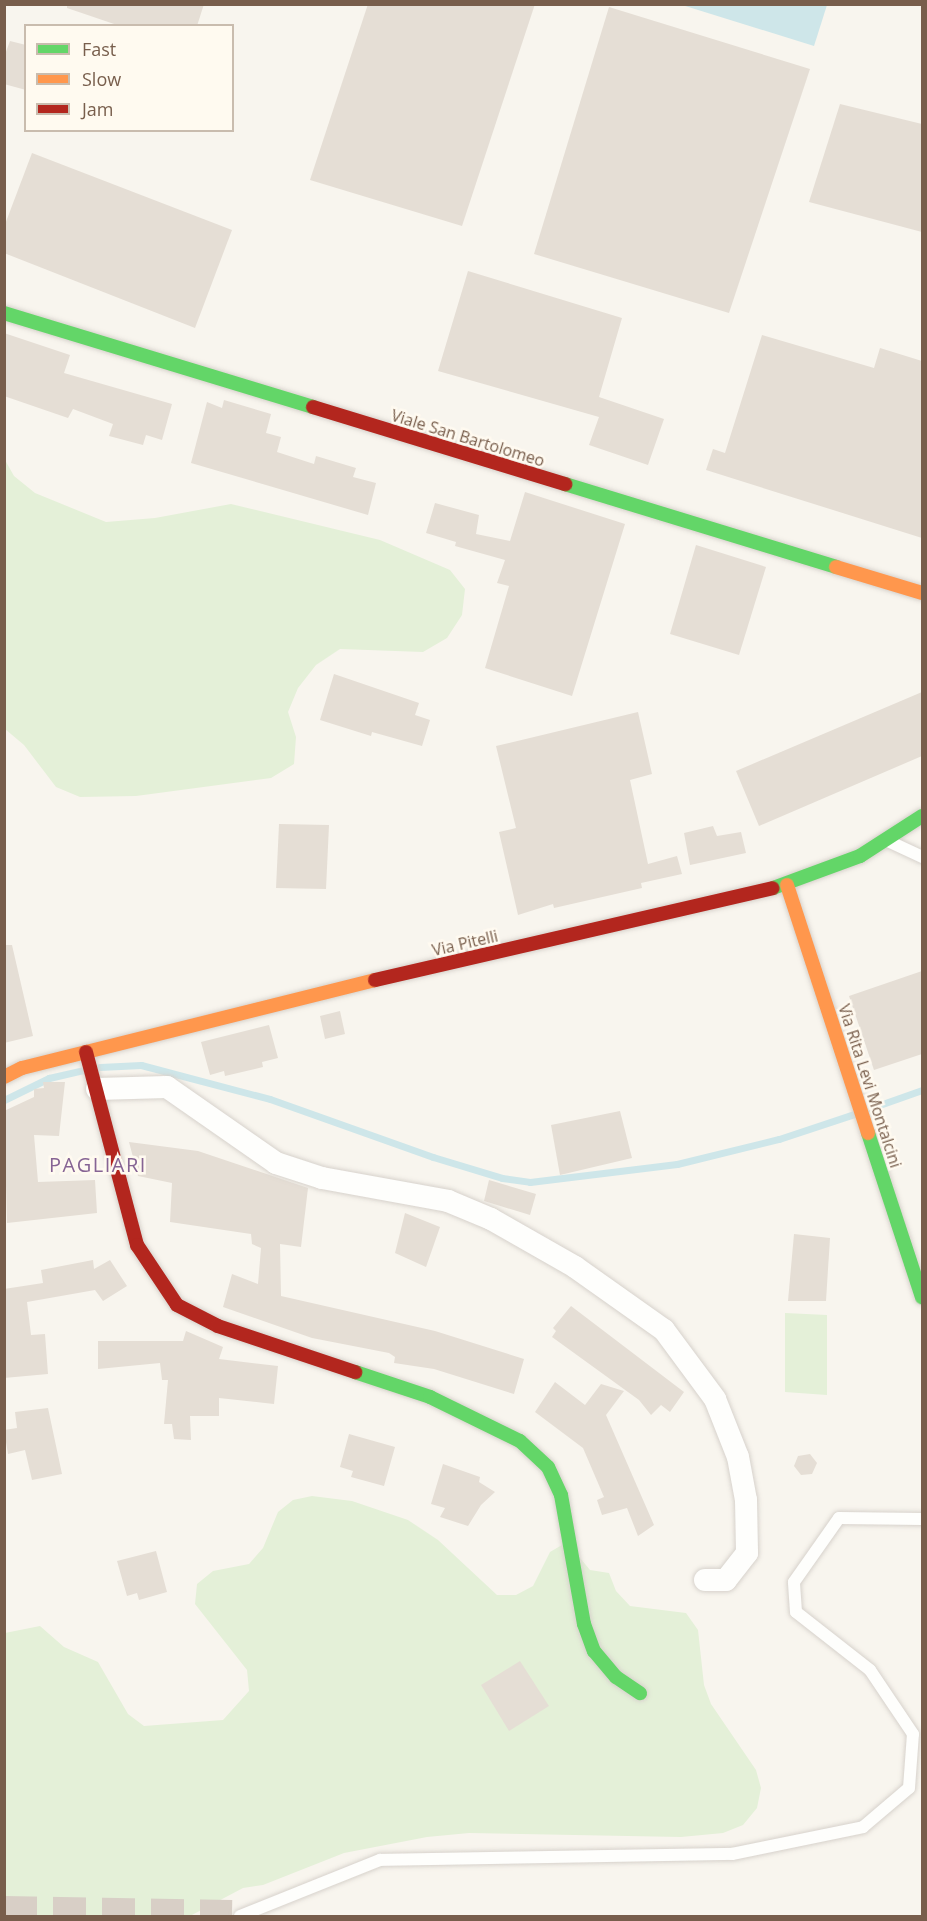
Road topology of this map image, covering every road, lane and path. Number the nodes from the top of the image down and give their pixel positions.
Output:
1 (4, 313) edge
2 (922, 593) edge
3 (922, 816) edge
4 (885, 839) junction
5 (922, 857) edge
6 (787, 885) junction
7 (87, 1053) junction
8 (4, 1077) edge
9 (96, 1086) junction
10 (922, 1297) edge
11 (922, 1519) edge
12 (705, 1580) dead end
13 (640, 1694) dead end
14 (240, 1917) edge

1 - 2 street, Viale San Bartolomeo
3 - 4 street, Via Pitelli
4 - 5 lane
4 - 6 street, Via Pitelli
6 - 7 street, Via Pitelli
6 - 10 street, Via Rita Levi Montalcini
7 - 8 street, Via Pitelli
7 - 9 street
9 - 12 street
9 - 13 street
11 - 14 lane

